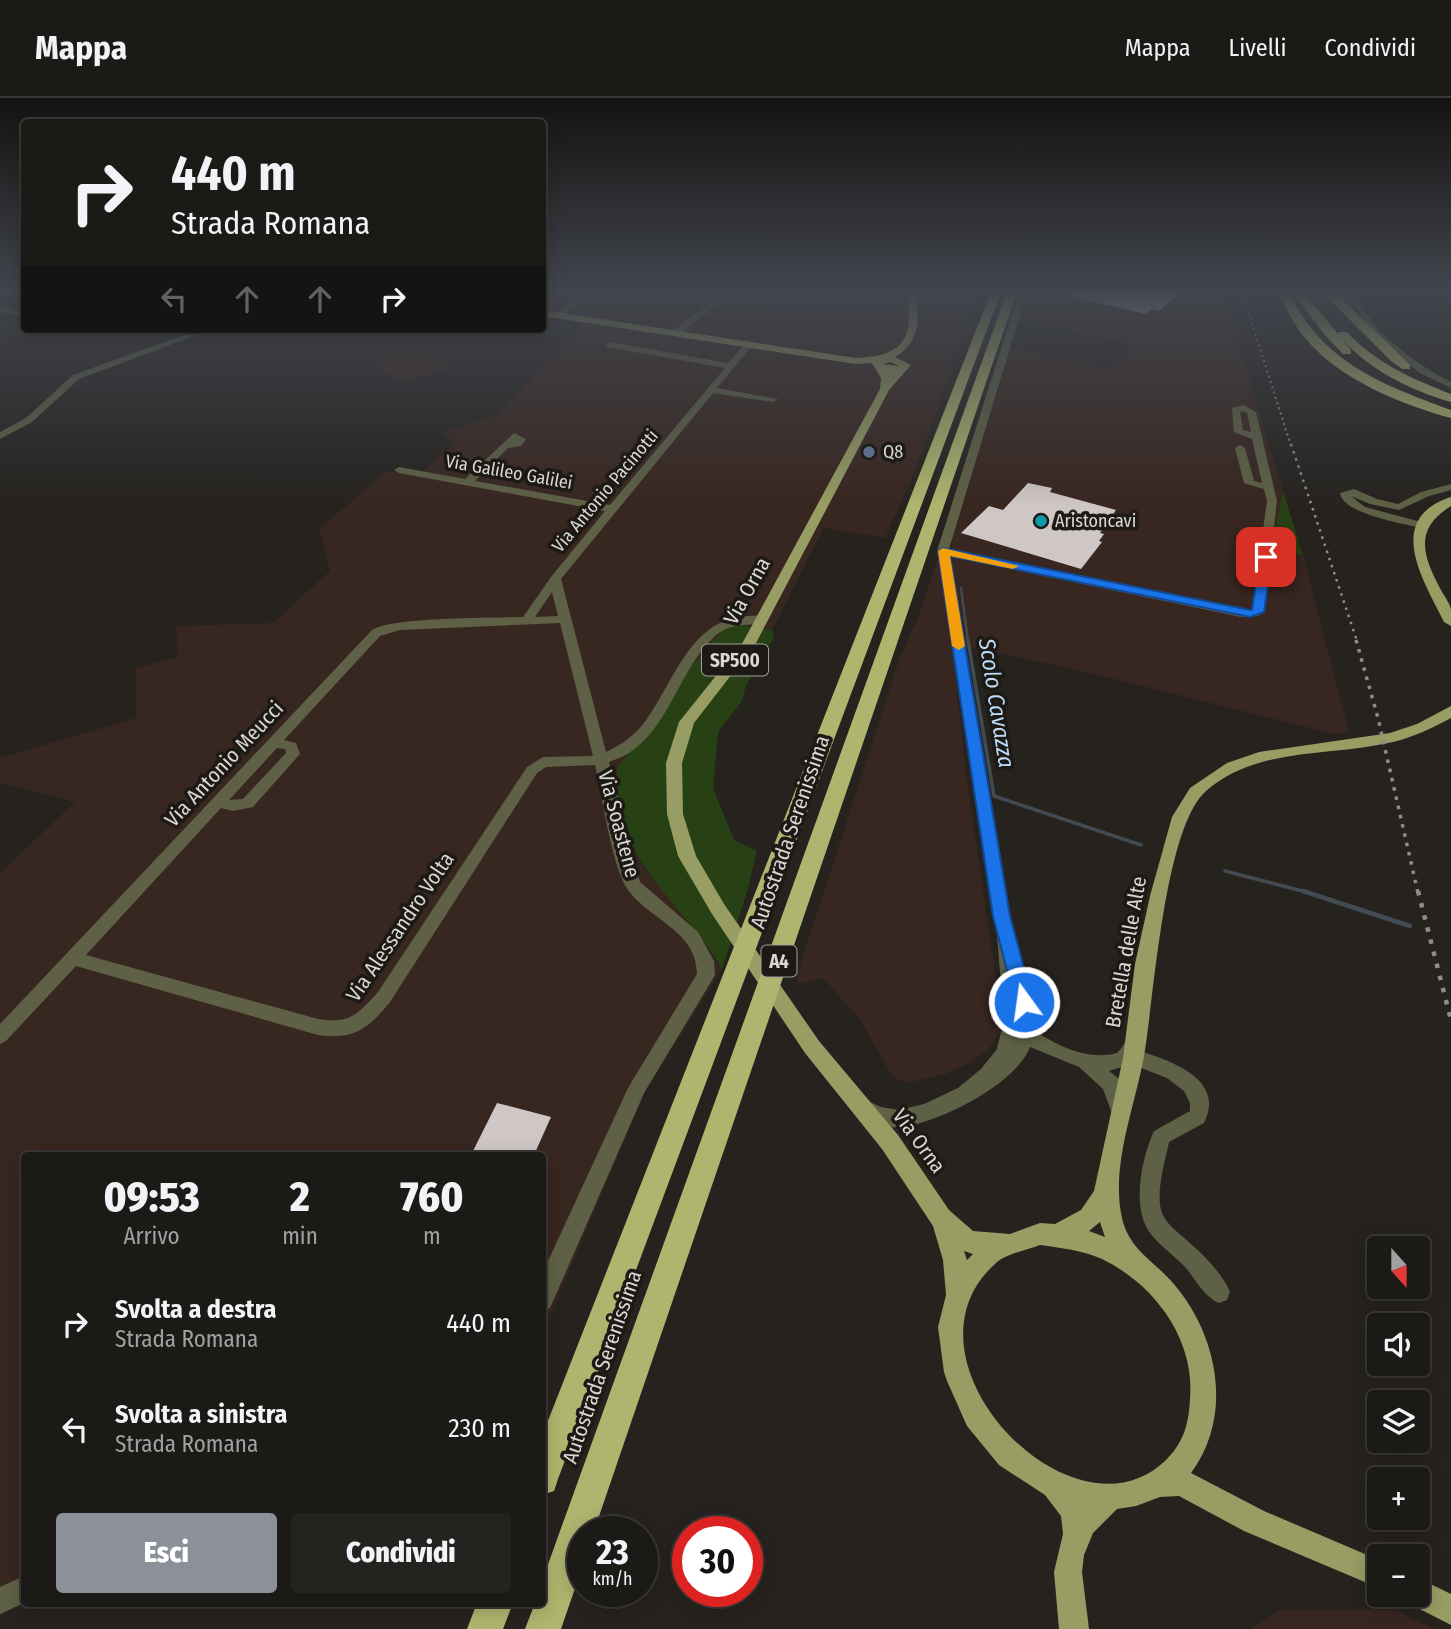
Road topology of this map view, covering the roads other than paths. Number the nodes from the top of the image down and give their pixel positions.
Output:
1 (114, 363) edge
2 (715, 363) edge
3 (732, 363) edge
4 (875, 363) edge
5 (969, 363) edge
6 (987, 363) edge
7 (1001, 363) edge
8 (1342, 363) edge
9 (1364, 363) edge
10 (1378, 363) edge
11 (1401, 363) edge
12 (1413, 363) edge
13 (882, 364) junction
14 (730, 366) junction
15 (902, 366) joint
16 (1451, 388) edge
17 (885, 389) junction
18 (712, 390) junction
19 (1451, 398) edge
20 (773, 399) dead end
21 (1451, 405) edge
22 (1451, 414) edge
23 (0, 436) edge
24 (1257, 437) dead end
25 (505, 445) dead end
26 (1240, 448) dead end
27 (399, 470) dead end
28 (468, 482) junction
29 (1269, 487) junction
30 (1451, 487) edge
31 (1451, 501) edge
32 (612, 509) junction
33 (1421, 525) junction
34 (943, 551) junction
35 (555, 579) junction
36 (531, 611) junction
37 (562, 615) junction
38 (762, 619) junction
39 (1451, 622) edge
40 (1451, 711) edge
41 (272, 742) junction
42 (601, 760) junction
43 (216, 802) junction
44 (1005, 936) junction
45 (71, 958) junction
46 (1007, 959) junction
47 (1026, 1010) junction
48 (1024, 1034) junction
49 (0, 1036) edge
50 (1135, 1049) junction
51 (1058, 1051) junction
52 (1014, 1060) junction
53 (1084, 1060) junction
54 (973, 1089) junction
55 (861, 1107) junction
56 (910, 1117) junction
57 (1120, 1123) junction
58 (904, 1162) junction
59 (1109, 1180) junction
60 (941, 1218) junction
61 (1059, 1234) junction
62 (1004, 1243) junction
63 (1137, 1265) junction
64 (546, 1291) edge
65 (1219, 1293) dead end
66 (957, 1296) junction
67 (1191, 1451) junction
68 (546, 1469) edge
69 (1158, 1483) junction
70 (1054, 1485) junction
71 (1112, 1496) junction
72 (1211, 1498) junction
73 (1077, 1534) junction
74 (1367, 1569) edge
75 (21, 1590) edge
76 (1430, 1599) edge
77 (0, 1601) edge
78 (493, 1607) edge
79 (1451, 1609) edge
80 (485, 1629) edge
81 (543, 1629) edge
82 (1074, 1629) edge

1 - 23 street
2 - 14 street
3 - 14 street, Via Antonio Pacinotti
4 - 13 main road
5 - 68 highway, Autostrada Serenissima / A4
6 - 81 highway, Autostrada Serenissima / A4
7 - 34 street
8 - 22 highway
9 - 21 highway
10 - 19 highway
11 - 16 highway
12 - 16 street
13 - 15 main road
13 - 17 main road
14 - 18 street, Via Antonio Pacinotti
15 - 17 main road, SP500
17 - 38 main road, Via Orna / SP500
18 - 20 street
18 - 32 street, Via Antonio Pacinotti
24 - 29 street
25 - 28 street
26 - 29 street
27 - 28 street, Via Galileo Galilei
28 - 32 street, Via Galileo Galilei
29 - 34 street
30 - 33 street
31 - 33 main road
32 - 35 street, Via Antonio Pacinotti
33 - 39 main road
34 - 44 street
35 - 36 street
35 - 37 street, Via Antonio Pacinotti
36 - 37 street, Via Antonio Meucci
36 - 41 street, Via Antonio Meucci
37 - 42 street, Via Antonio Pacinotti
38 - 42 street, Via Soastene
38 - 55 main road, Via Orna / SP500
40 - 50 main road, Bretella delle Alte
41 - 43 street, Via Antonio Meucci
41 - 43 street
42 - 45 street, Via Alessandro Volta
42 - 64 street, Via Soastene
43 - 45 street, Via Antonio Meucci
44 - 46 street
44 - 47 street
45 - 49 street, Via Antonio Meucci
46 - 48 street
46 - 54 street
47 - 48 street
47 - 51 street
48 - 51 street
48 - 52 street
50 - 53 street
50 - 57 main road, Bretella delle Alte
50 - 65 street
51 - 52 street
51 - 53 street
52 - 54 street
53 - 57 street
54 - 56 street
55 - 56 street
55 - 58 main road, Via Orna
56 - 58 street
57 - 59 main road, Bretella delle Alte
58 - 60 main road, Via Orna
59 - 61 main road
59 - 63 main road, Bretella delle Alte
60 - 62 main road, Via Orna
60 - 66 main road, Via Orna
61 - 62 main road
61 - 63 main road
62 - 66 main road
63 - 67 main road
66 - 70 main road
67 - 69 main road
67 - 72 main road
69 - 71 main road
69 - 72 main road
70 - 71 main road
70 - 73 main road
71 - 73 main road
72 - 74 main road
73 - 82 main road
75 - 77 street
76 - 79 main road
78 - 80 highway

